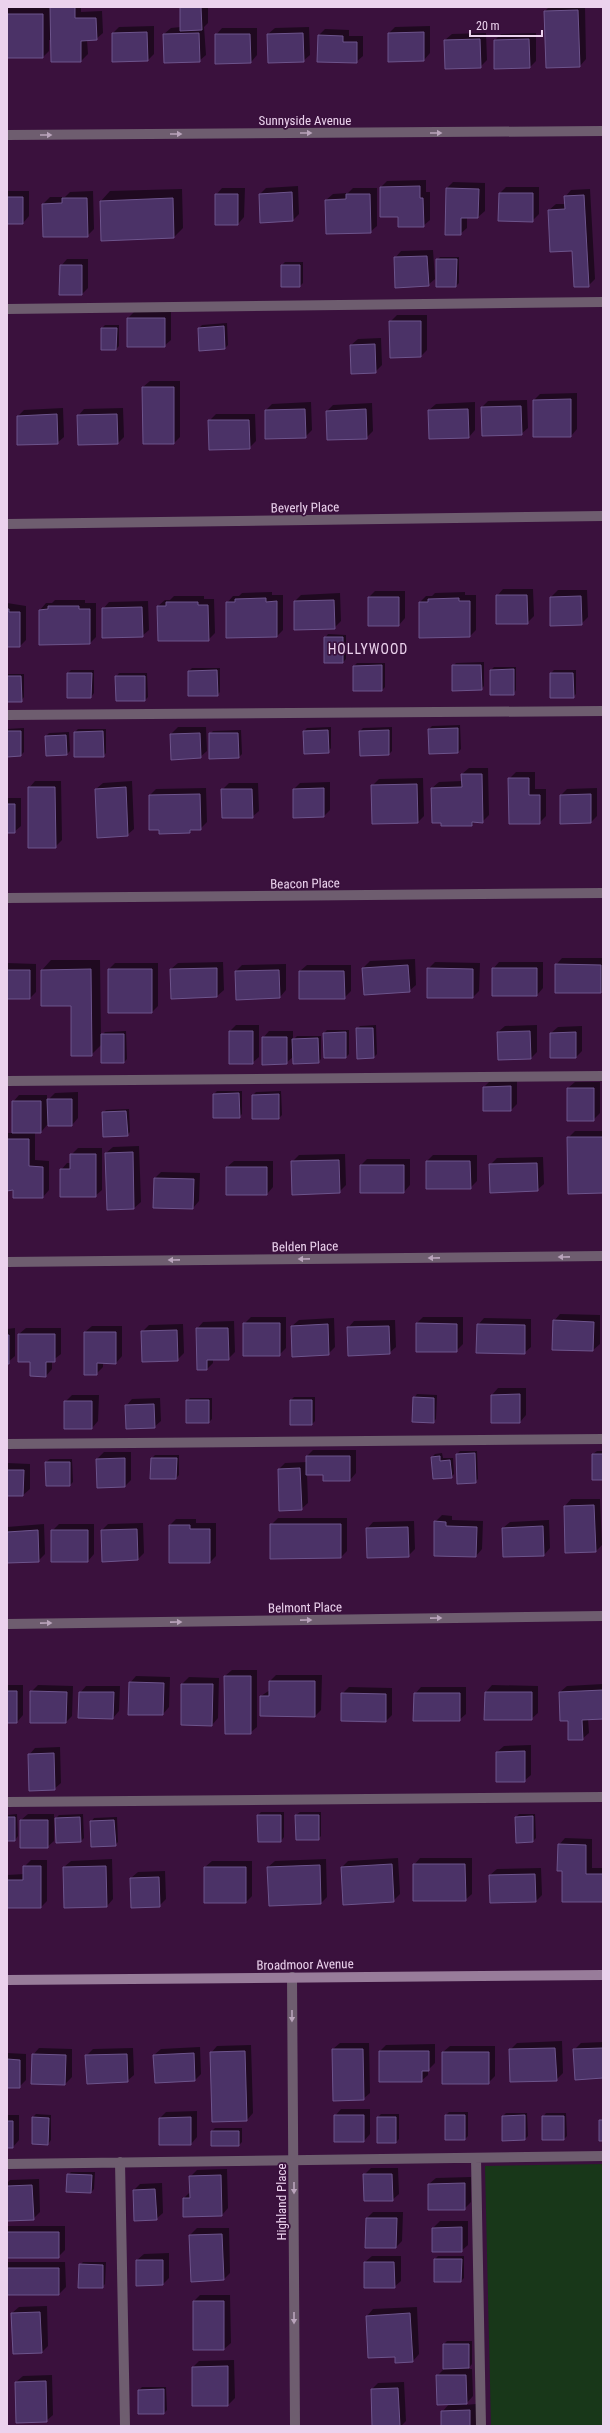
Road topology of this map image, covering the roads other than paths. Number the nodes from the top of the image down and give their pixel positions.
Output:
1 (603, 132) edge
2 (7, 135) edge
3 (603, 302) edge
4 (7, 309) edge
5 (603, 516) edge
6 (7, 524) edge
7 (603, 711) edge
8 (7, 716) edge
9 (603, 893) edge
10 (7, 898) edge
11 (603, 1076) edge
12 (7, 1081) edge
13 (603, 1256) edge
14 (7, 1262) edge
15 (603, 1439) edge
16 (7, 1444) edge
17 (603, 1616) edge
18 (7, 1624) edge
19 (603, 1797) edge
20 (7, 1802) edge
21 (603, 1975) edge
22 (292, 1977) junction
23 (7, 1980) edge
24 (603, 2156) edge
25 (476, 2158) junction
26 (293, 2160) junction
27 (120, 2162) junction
28 (7, 2164) edge
29 (125, 2426) edge
30 (295, 2426) edge
31 (481, 2426) edge

2 -> 1 street, Sunnyside Avenue
3 - 4 street
5 - 6 street, Beverly Place
7 - 8 street
9 - 10 street, Beacon Place
11 - 12 street
13 -> 14 street, Belden Place
15 - 16 street
18 -> 17 street, Belmont Place
19 - 20 street
21 - 22 street, Broadmoor Avenue
22 - 23 street, Broadmoor Avenue
22 -> 26 street, Highland Place
24 - 25 street
25 - 26 street
25 - 31 street
26 - 27 street
26 -> 30 street, Highland Place
27 - 28 street
27 - 29 street

